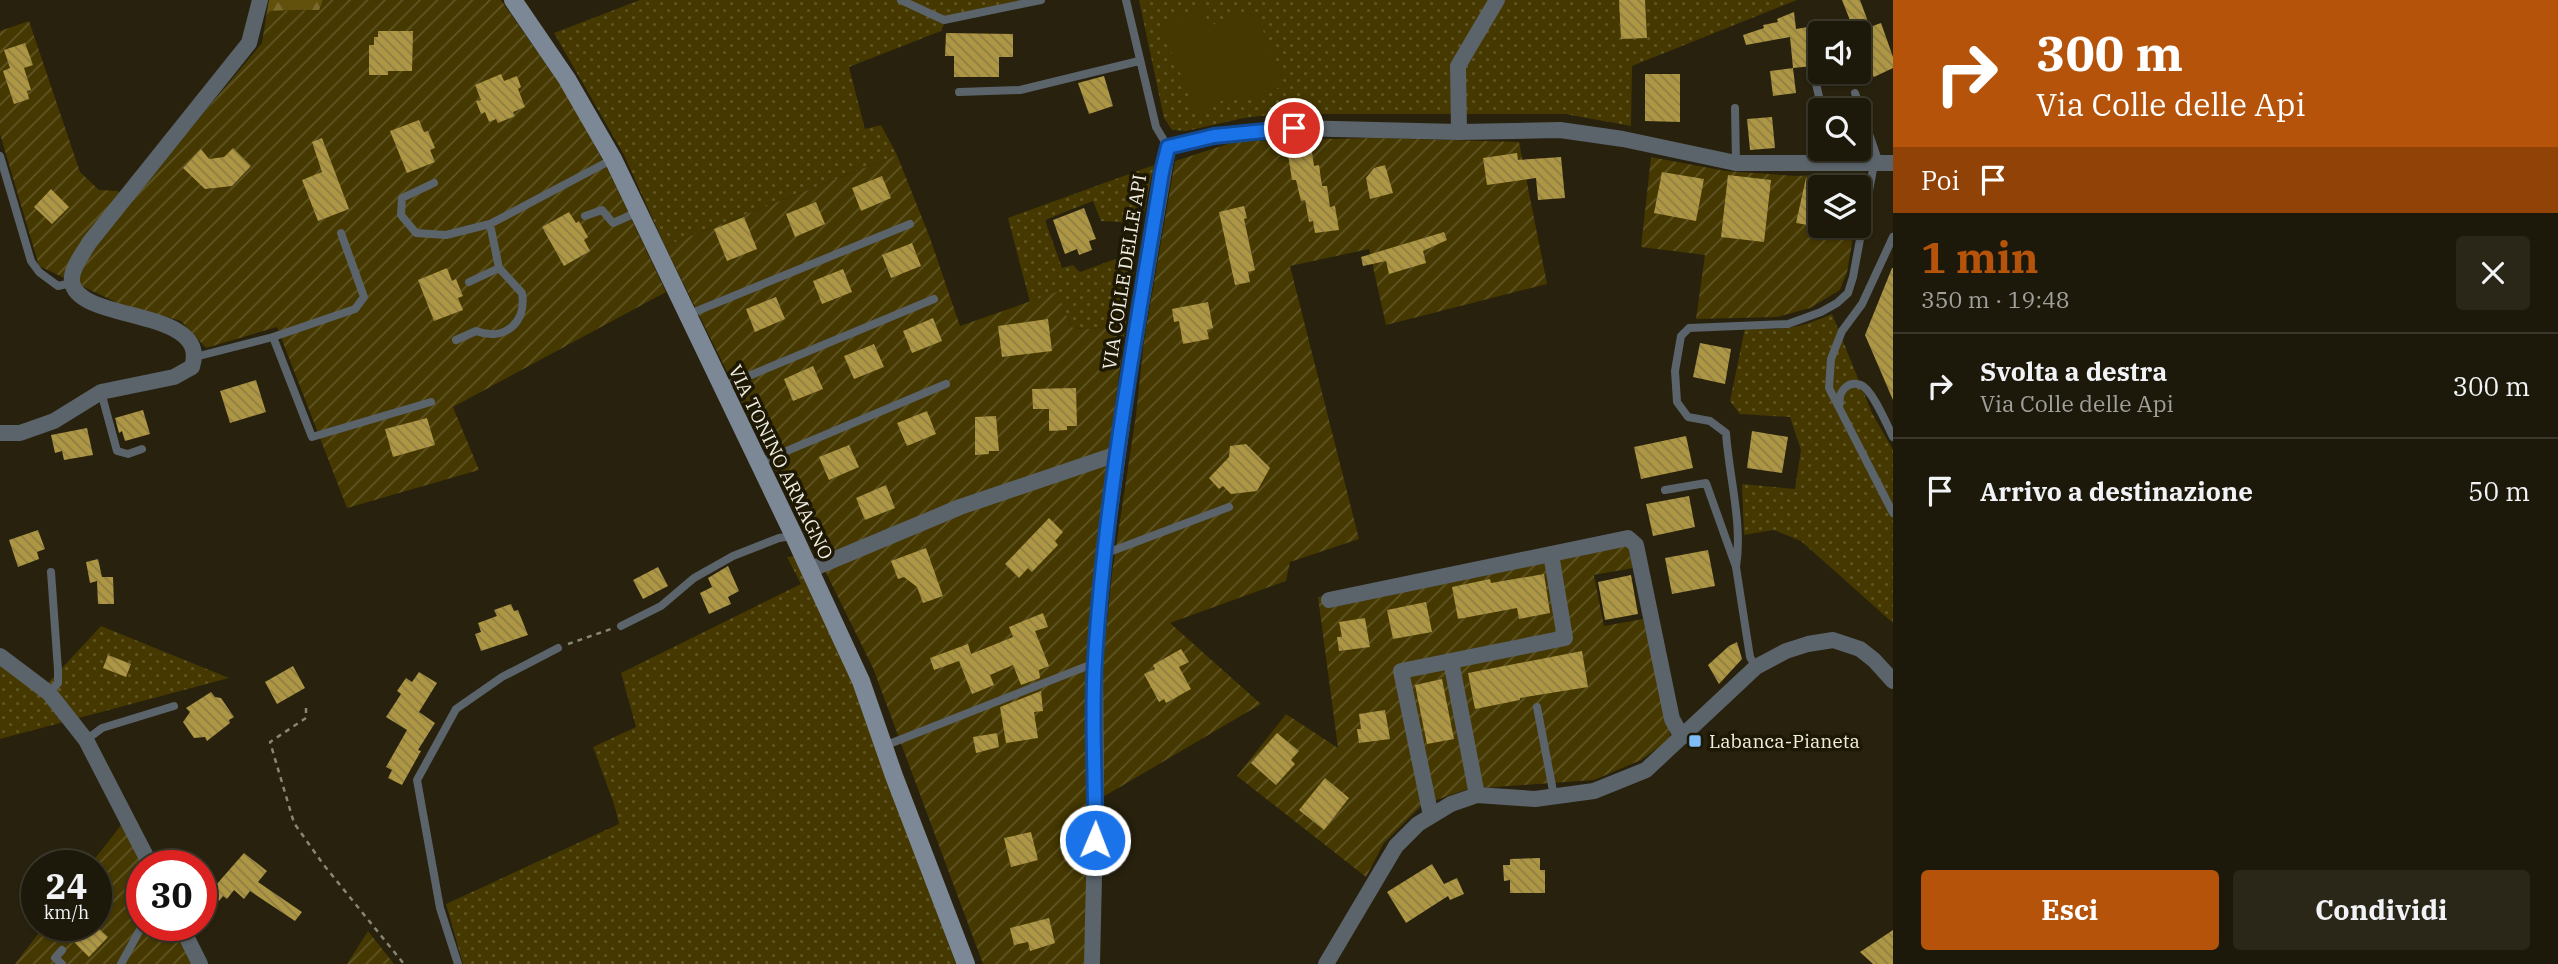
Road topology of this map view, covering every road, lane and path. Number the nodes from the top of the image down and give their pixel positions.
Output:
1 (260, 0) edge
2 (513, 0) edge
3 (901, 0) edge
4 (1041, 0) edge
5 (1126, 0) edge
6 (1497, 0) edge
7 (1139, 61) junction
8 (958, 92) dead end
9 (1856, 93) dead end
10 (1735, 108) dead end
11 (1459, 132) junction
12 (1168, 147) junction
13 (0, 156) edge
14 (1808, 158) edge
15 (612, 159) junction
16 (1864, 161) edge
17 (1735, 163) junction
18 (1882, 164) edge
19 (434, 183) dead end
20 (638, 212) junction
21 (585, 216) dead end
22 (490, 224) junction
23 (910, 225) dead end
24 (341, 233) dead end
25 (1893, 237) edge
26 (499, 268) junction
27 (469, 282) dead end
28 (72, 283) junction
29 (933, 299) dead end
30 (687, 315) junction
31 (272, 337) junction
32 (456, 340) dead end
33 (195, 357) junction
34 (946, 384) dead end
35 (722, 387) junction
36 (101, 392) junction
37 (432, 402) dead end
38 (1841, 409) junction
39 (0, 433) edge
40 (1893, 437) edge
41 (142, 449) dead end
42 (1117, 454) junction
43 (758, 463) junction
44 (1665, 490) dead end
45 (1229, 507) dead end
46 (1893, 513) edge
47 (794, 536) junction
48 (1104, 554) junction
49 (1551, 554) junction
50 (1736, 567) junction
51 (809, 570) junction
52 (51, 572) dead end
53 (1329, 600) dead end
54 (621, 626) joint
55 (558, 648) joint
56 (0, 656) edge
57 (1451, 661) junction
58 (1095, 663) junction
59 (1756, 667) junction
60 (1893, 681) edge
61 (49, 693) junction
62 (174, 706) dead end
63 (1537, 706) dead end
64 (306, 708) dead end
65 (1682, 737) junction
66 (86, 740) junction
67 (884, 746) junction
68 (1477, 795) junction
69 (1554, 796) junction
70 (1431, 816) junction
71 (143, 850) edge
72 (134, 941) edge
73 (188, 941) edge
74 (62, 950) dead end
75 (62, 964) edge
76 (121, 964) edge
77 (200, 964) edge
78 (404, 964) edge
79 (458, 964) edge
80 (966, 964) edge
81 (1092, 964) edge
82 (1327, 964) edge

1 - 28 street
2 - 15 street, VIA TONINO ARMAGNO
3 - 4 lane
5 - 7 lane
6 - 11 street
7 - 8 lane
7 - 12 lane
9 - 18 lane
10 - 17 lane
11 - 12 street
11 - 17 street
12 - 42 street, VIA COLLE DELLE API
13 - 28 lane
14 - 17 street
15 - 20 street, VIA TONINO ARMAGNO
15 - 22 lane
16 - 18 street
18 - 50 lane
19 - 22 lane
20 - 21 lane
20 - 30 street, VIA TONINO ARMAGNO
22 - 26 lane
23 - 30 lane
24 - 31 lane
25 - 38 lane
26 - 27 lane
26 - 32 lane
28 - 33 street
29 - 35 lane
30 - 35 street, VIA TONINO ARMAGNO
31 - 33 lane
31 - 37 lane
33 - 36 street
34 - 43 lane
35 - 43 street, VIA TONINO ARMAGNO
36 - 39 street
36 - 41 lane
38 - 40 lane
38 - 46 lane
42 - 48 street, VIA COLLE DELLE API
42 - 51 street
43 - 47 street, VIA TONINO ARMAGNO
44 - 50 lane
45 - 48 lane
47 - 51 street, VIA TONINO ARMAGNO
47 - 54 lane
48 - 58 street, VIA COLLE DELLE API
49 - 53 street
49 - 57 street
49 - 65 street
50 - 59 lane
51 - 67 street, VIA TONINO ARMAGNO
52 - 61 lane
54 - 55 path
55 - 79 lane
56 - 61 street
57 - 68 street
57 - 70 street
58 - 67 lane
58 - 81 street, VIA COLLE DELLE API
59 - 60 street
59 - 65 street
61 - 66 street
62 - 66 lane
63 - 69 lane
64 - 78 path
65 - 69 street
66 - 71 street
67 - 80 street, VIA TONINO ARMAGNO
68 - 69 street
68 - 70 street
70 - 82 street
72 - 76 lane
73 - 77 street
74 - 75 lane

